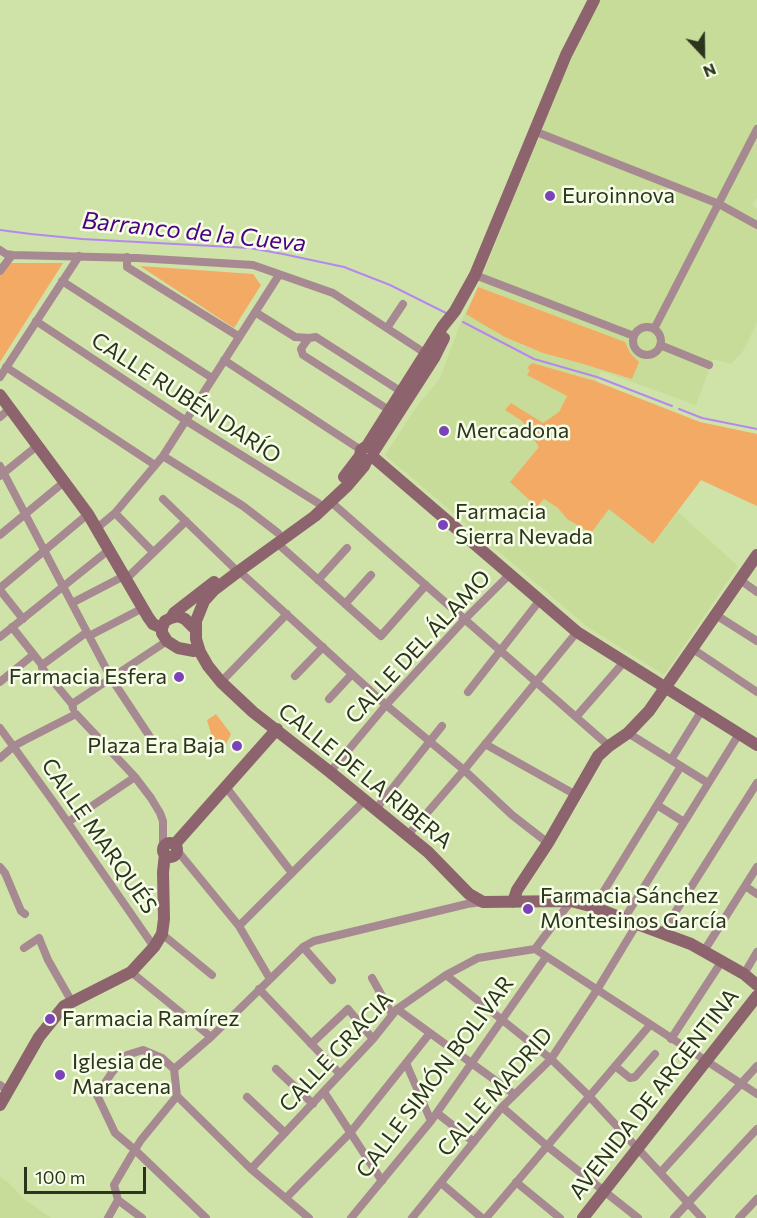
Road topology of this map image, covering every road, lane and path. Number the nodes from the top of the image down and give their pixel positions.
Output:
1 (594, 0) edge
2 (757, 129) edge
3 (534, 131) junction
4 (719, 204) junction
5 (757, 225) edge
6 (0, 250) edge
7 (12, 255) junction
8 (79, 256) junction
9 (127, 257) junction
10 (0, 271) edge
11 (475, 274) junction
12 (279, 275) junction
13 (62, 281) junction
14 (403, 304) dead end
15 (255, 312) junction
16 (36, 321) junction
17 (387, 328) junction
18 (654, 329) junction
19 (238, 336) junction
20 (634, 336) junction
21 (295, 337) junction
22 (309, 338) junction
23 (660, 345) junction
24 (301, 349) junction
25 (430, 356) junction
26 (224, 360) junction
27 (709, 366) dead end
28 (6, 367) junction
29 (0, 377) edge
30 (212, 378) junction
31 (405, 394) junction
32 (0, 395) edge
33 (389, 410) junction
34 (5, 413) edge
35 (185, 420) junction
36 (37, 446) junction
37 (367, 453) junction
38 (163, 456) junction
39 (155, 465) junction
40 (1, 472) edge
41 (64, 482) junction
42 (163, 499) dead end
43 (324, 502) junction
44 (115, 513) junction
45 (25, 514) junction
46 (88, 514) junction
47 (186, 521) junction
48 (98, 528) junction
49 (0, 535) edge
50 (277, 538) junction
51 (347, 548) dead end
52 (110, 549) junction
53 (44, 550) junction
54 (153, 552) junction
55 (757, 555) edge
56 (236, 569) junction
57 (510, 574) junction
58 (372, 575) dead end
59 (125, 578) junction
60 (318, 580) junction
61 (740, 580) junction
62 (426, 585) junction
63 (63, 586) junction
64 (0, 589) edge
65 (202, 592) junction
66 (757, 592) edge
67 (540, 600) junction
68 (72, 603) junction
69 (345, 604) junction
70 (143, 608) junction
71 (287, 614) junction
72 (716, 615) junction
73 (171, 618) junction
74 (23, 619) junction
75 (465, 619) junction
76 (12, 627) junction
77 (162, 628) junction
78 (193, 630) junction
79 (577, 632) junction
80 (88, 634) junction
81 (0, 637) edge
82 (757, 642) edge
83 (169, 643) junction
84 (323, 647) junction
85 (693, 649) junction
86 (500, 650) junction
87 (194, 651) junction
88 (33, 655) junction
89 (624, 662) junction
90 (42, 665) junction
91 (352, 674) junction
92 (295, 676) dead end
93 (111, 678) junction
94 (0, 682) edge
95 (221, 682) junction
96 (536, 682) junction
97 (666, 687) junction
98 (468, 692) dead end
99 (757, 692) edge
100 (329, 699) dead end
101 (72, 704) junction
102 (386, 705) junction
103 (702, 710) junction
104 (76, 714) junction
105 (576, 717) junction
106 (442, 726) dead end
107 (0, 729) edge
108 (277, 729) junction
109 (628, 733) junction
110 (739, 734) junction
111 (152, 740) dead end
112 (430, 742) junction
113 (485, 744) junction
114 (757, 745) edge
115 (14, 746) junction
116 (609, 746) junction
117 (0, 758) edge
118 (671, 760) junction
119 (681, 766) junction
120 (464, 770) junction
121 (330, 771) junction
122 (135, 777) junction
123 (708, 783) junction
124 (757, 783) edge
125 (226, 787) junction
126 (576, 795) junction
127 (365, 800) junction
128 (657, 805) junction
129 (376, 809) junction
130 (68, 822) junction
131 (684, 822) junction
132 (408, 836) junction
133 (548, 843) junction
134 (170, 849) junction
135 (0, 867) edge
136 (757, 867) edge
137 (292, 873) junction
138 (745, 886) junction
139 (757, 894) edge
140 (571, 901) junction
141 (483, 902) junction
142 (513, 902) junction
143 (594, 907) junction
144 (25, 914) dead end
145 (624, 919) junction
146 (637, 924) junction
147 (238, 926) junction
148 (662, 933) junction
149 (162, 934) junction
150 (154, 947) junction
151 (303, 947) junction
152 (24, 948) dead end
153 (535, 949) junction
154 (704, 951) junction
155 (757, 952) edge
156 (546, 957) junction
157 (722, 961) junction
158 (131, 972) junction
159 (744, 974) junction
160 (212, 975) dead end
161 (446, 975) junction
162 (372, 978) dead end
163 (270, 979) junction
164 (332, 981) dead end
165 (757, 985) edge
166 (259, 988) junction
167 (597, 990) junction
168 (757, 996) edge
169 (72, 1002) junction
170 (394, 1011) junction
171 (503, 1021) junction
172 (650, 1025) junction
173 (430, 1033) junction
174 (211, 1037) junction
175 (671, 1039) junction
176 (373, 1040) junction
177 (311, 1044) junction
178 (655, 1054) dead end
179 (551, 1059) junction
180 (706, 1062) junction
181 (406, 1063) junction
182 (472, 1064) junction
183 (615, 1066) junction
184 (757, 1066) edge
185 (174, 1069) junction
186 (276, 1069) dead end
187 (340, 1074) junction
188 (741, 1084) junction
189 (4, 1088) edge
190 (324, 1092) junction
191 (514, 1094) junction
192 (757, 1094) edge
193 (177, 1096) junction
194 (590, 1096) junction
195 (247, 1097) dead end
196 (313, 1104) junction
197 (0, 1105) edge
198 (502, 1107) junction
199 (437, 1113) junction
200 (431, 1121) junction
201 (757, 1129) edge
202 (285, 1132) junction
203 (350, 1133) junction
204 (474, 1142) junction
205 (547, 1146) junction
206 (135, 1149) junction
207 (638, 1149) junction
208 (250, 1169) junction
209 (661, 1172) junction
210 (382, 1181) junction
211 (516, 1182) junction
212 (441, 1183) junction
213 (604, 1191) junction
214 (286, 1198) junction
215 (757, 1199) edge
216 (118, 1200) junction
217 (687, 1202) junction
218 (108, 1218) edge
219 (142, 1218) edge
220 (206, 1218) edge
221 (309, 1218) edge
222 (351, 1218) edge
223 (412, 1218) edge
224 (484, 1218) edge
225 (560, 1218) edge
226 (583, 1218) edge
227 (638, 1218) edge
228 (674, 1218) edge
229 (702, 1218) edge
230 (740, 1218) edge

1 - 3 street
2 - 4 street
3 - 4 street
3 - 11 street
4 - 5 street
4 - 18 street
6 - 7 street
7 - 8 street
7 - 10 street
8 - 9 street
8 - 13 street
9 - 12 street
9 - 19 street
11 - 20 street
11 - 25 street
12 - 15 street
12 - 17 street
13 - 16 street
13 - 30 street
14 - 17 street
15 - 19 street
15 - 21 street
16 - 28 street
16 - 35 street, CALLE RUBÉN DARÍO
17 - 25 street
18 - 20 street
18 - 23 street
19 - 26 street
20 - 23 street
21 - 22 street
21 - 24 street
22 - 24 street
22 - 31 street
23 - 27 street
24 - 33 street
25 - 31 street
26 - 30 street
26 - 37 street
28 - 29 street
28 - 39 street
30 - 35 street
31 - 33 street
31 - 37 street
32 - 34 street
33 - 37 street
34 - 36 street
35 - 38 street
35 - 43 street, CALLE RUBÉN DARÍO
36 - 40 street
36 - 41 street
37 - 43 street
37 - 57 street
38 - 39 street
38 - 50 street
39 - 44 street
40 - 45 street
41 - 45 street
41 - 46 street
42 - 47 street
43 - 50 street
43 - 62 street, CALLE RUBÉN DARÍO
44 - 48 street
44 - 54 street
45 - 49 street
45 - 53 street
46 - 48 street
46 - 53 street
47 - 54 street
47 - 56 street
48 - 52 street
50 - 56 street
50 - 60 street
51 - 60 street
52 - 59 street
52 - 63 street
53 - 63 street
53 - 64 street
54 - 59 street
55 - 61 street
56 - 65 street
56 - 71 street
56 - 78 street, CALLE DE LA RIBERA
57 - 67 street
57 - 75 street, CALLE DEL ÁLAMO
58 - 69 street
59 - 68 street
59 - 70 street
60 - 69 street
61 - 66 street
61 - 72 street
62 - 69 street
62 - 75 street, CALLE RUBÉN DARÍO
63 - 68 street
63 - 74 street
64 - 74 street
65 - 73 street
65 - 78 street
67 - 79 street
67 - 86 street
68 - 80 street
70 - 77 street
70 - 80 street
71 - 84 street
71 - 95 street
72 - 82 street
72 - 85 street
73 - 77 street
73 - 78 street
74 - 76 street
75 - 86 street, CALLE RUBÉN DARÍO
75 - 102 street, CALLE DEL ÁLAMO
76 - 81 street
76 - 88 street
77 - 83 street
78 - 83 street
78 - 87 street, CALLE DE LA RIBERA
78 - 95 street, CALLE DE LA RIBERA
79 - 89 street
79 - 96 street
80 - 90 street
80 - 93 street
83 - 87 street
83 - 93 street
84 - 91 street
84 - 92 street
85 - 97 street
85 - 99 street
86 - 96 street, CALLE RUBÉN DARÍO
86 - 98 street
87 - 95 street, CALLE DE LA RIBERA
88 - 90 street
88 - 94 street
89 - 97 street
89 - 105 street
90 - 101 street
91 - 100 street
91 - 102 street
93 - 101 street
93 - 111 street
95 - 108 street, CALLE DE LA RIBERA
96 - 105 street, CALLE RUBÉN DARÍO
96 - 113 street
97 - 103 street
97 - 109 street
101 - 104 street
102 - 112 street
102 - 121 street, CALLE DEL ÁLAMO
103 - 110 street
103 - 118 street
104 - 115 street
104 - 122 street
105 - 116 street, CALLE RUBÉN DARÍO
106 - 112 street
107 - 115 street, CALLE MARQUÉS
108 - 121 street, CALLE DE LA RIBERA
108 - 125 street
109 - 116 street
109 - 118 street
110 - 114 street
110 - 123 street
112 - 120 street
112 - 129 street
113 - 120 street
113 - 126 street
115 - 117 street
115 - 130 street, CALLE MARQUÉS
116 - 126 street
118 - 119 street
119 - 123 street
119 - 128 street
120 - 132 street
120 - 133 street
121 - 127 street, CALLE DE LA RIBERA
122 - 130 street
122 - 134 street
123 - 131 street
124 - 148 street
125 - 134 street
125 - 137 street
126 - 133 street
127 - 129 street, CALLE DE LA RIBERA
127 - 137 street
128 - 131 street
128 - 143 street
129 - 132 street, CALLE DE LA RIBERA
130 - 150 street, CALLE MARQUÉS
131 - 145 street
132 - 141 street, CALLE DE LA RIBERA
133 - 142 street
134 - 147 street
134 - 149 street
135 - 144 street
136 - 138 street
137 - 147 street
138 - 139 street
138 - 154 street
140 - 142 street
140 - 143 street
140 - 153 street
141 - 142 street
141 - 151 street
143 - 145 street
145 - 146 street
146 - 148 street
146 - 167 street, CALLE MADRID
147 - 163 street
148 - 154 street
149 - 150 street
149 - 160 street
150 - 158 street
151 - 163 street
151 - 164 street
152 - 169 street
153 - 156 street
153 - 161 street, CALLE GRACIA
154 - 157 street
155 - 159 street
156 - 167 street
156 - 171 street, CALLE SIMÓN BOLIVAR
157 - 159 street
157 - 175 street
158 - 169 street
158 - 174 street
159 - 165 street
161 - 170 street, CALLE GRACIA
161 - 171 street
162 - 170 street
163 - 166 street
166 - 174 street
166 - 177 street
167 - 172 street
167 - 179 street, CALLE MADRID
168 - 180 street, AVENIDA DE ARGENTINA
169 - 189 street
170 - 173 street
170 - 176 street, CALLE GRACIA
171 - 179 street
171 - 182 street, CALLE SIMÓN BOLIVAR
172 - 175 street
172 - 183 street
173 - 181 street
173 - 182 street
174 - 185 street
175 - 180 street
176 - 177 street
176 - 187 street, CALLE GRACIA
177 - 187 street
178 - 183 street
179 - 191 street, CALLE MADRID
179 - 194 street
180 - 188 street
180 - 207 street, AVENIDA DE ARGENTINA
181 - 200 street
181 - 203 street
182 - 191 street
182 - 199 street, CALLE SIMÓN BOLIVAR
183 - 194 street
184 - 188 street
185 - 193 street
185 - 206 street
186 - 196 street
187 - 190 street, CALLE GRACIA
188 - 192 street
188 - 209 street
189 - 197 street
190 - 196 street, CALLE GRACIA
190 - 203 street
191 - 198 street, CALLE MADRID
193 - 206 street
193 - 208 street
194 - 205 street
194 - 207 street
195 - 202 street
196 - 202 street, CALLE GRACIA
198 - 204 street, CALLE MADRID
198 - 205 street
199 - 200 street, CALLE SIMÓN BOLIVAR
199 - 204 street
200 - 210 street, CALLE SIMÓN BOLIVAR
201 - 217 street
202 - 208 street, CALLE GRACIA
203 - 210 street
203 - 214 street
204 - 212 street, CALLE MADRID
205 - 211 street
205 - 213 street
206 - 216 street
206 - 220 street
207 - 209 street
207 - 213 street, AVENIDA DE ARGENTINA
208 - 214 street
209 - 217 street
210 - 222 street, CALLE SIMÓN BOLIVAR
211 - 224 street
211 - 225 street
212 - 223 street, CALLE MADRID
212 - 224 street
213 - 226 street, AVENIDA DE ARGENTINA
213 - 227 street
214 - 221 street
215 - 230 street
216 - 218 street
216 - 219 street
217 - 228 street
217 - 229 street

